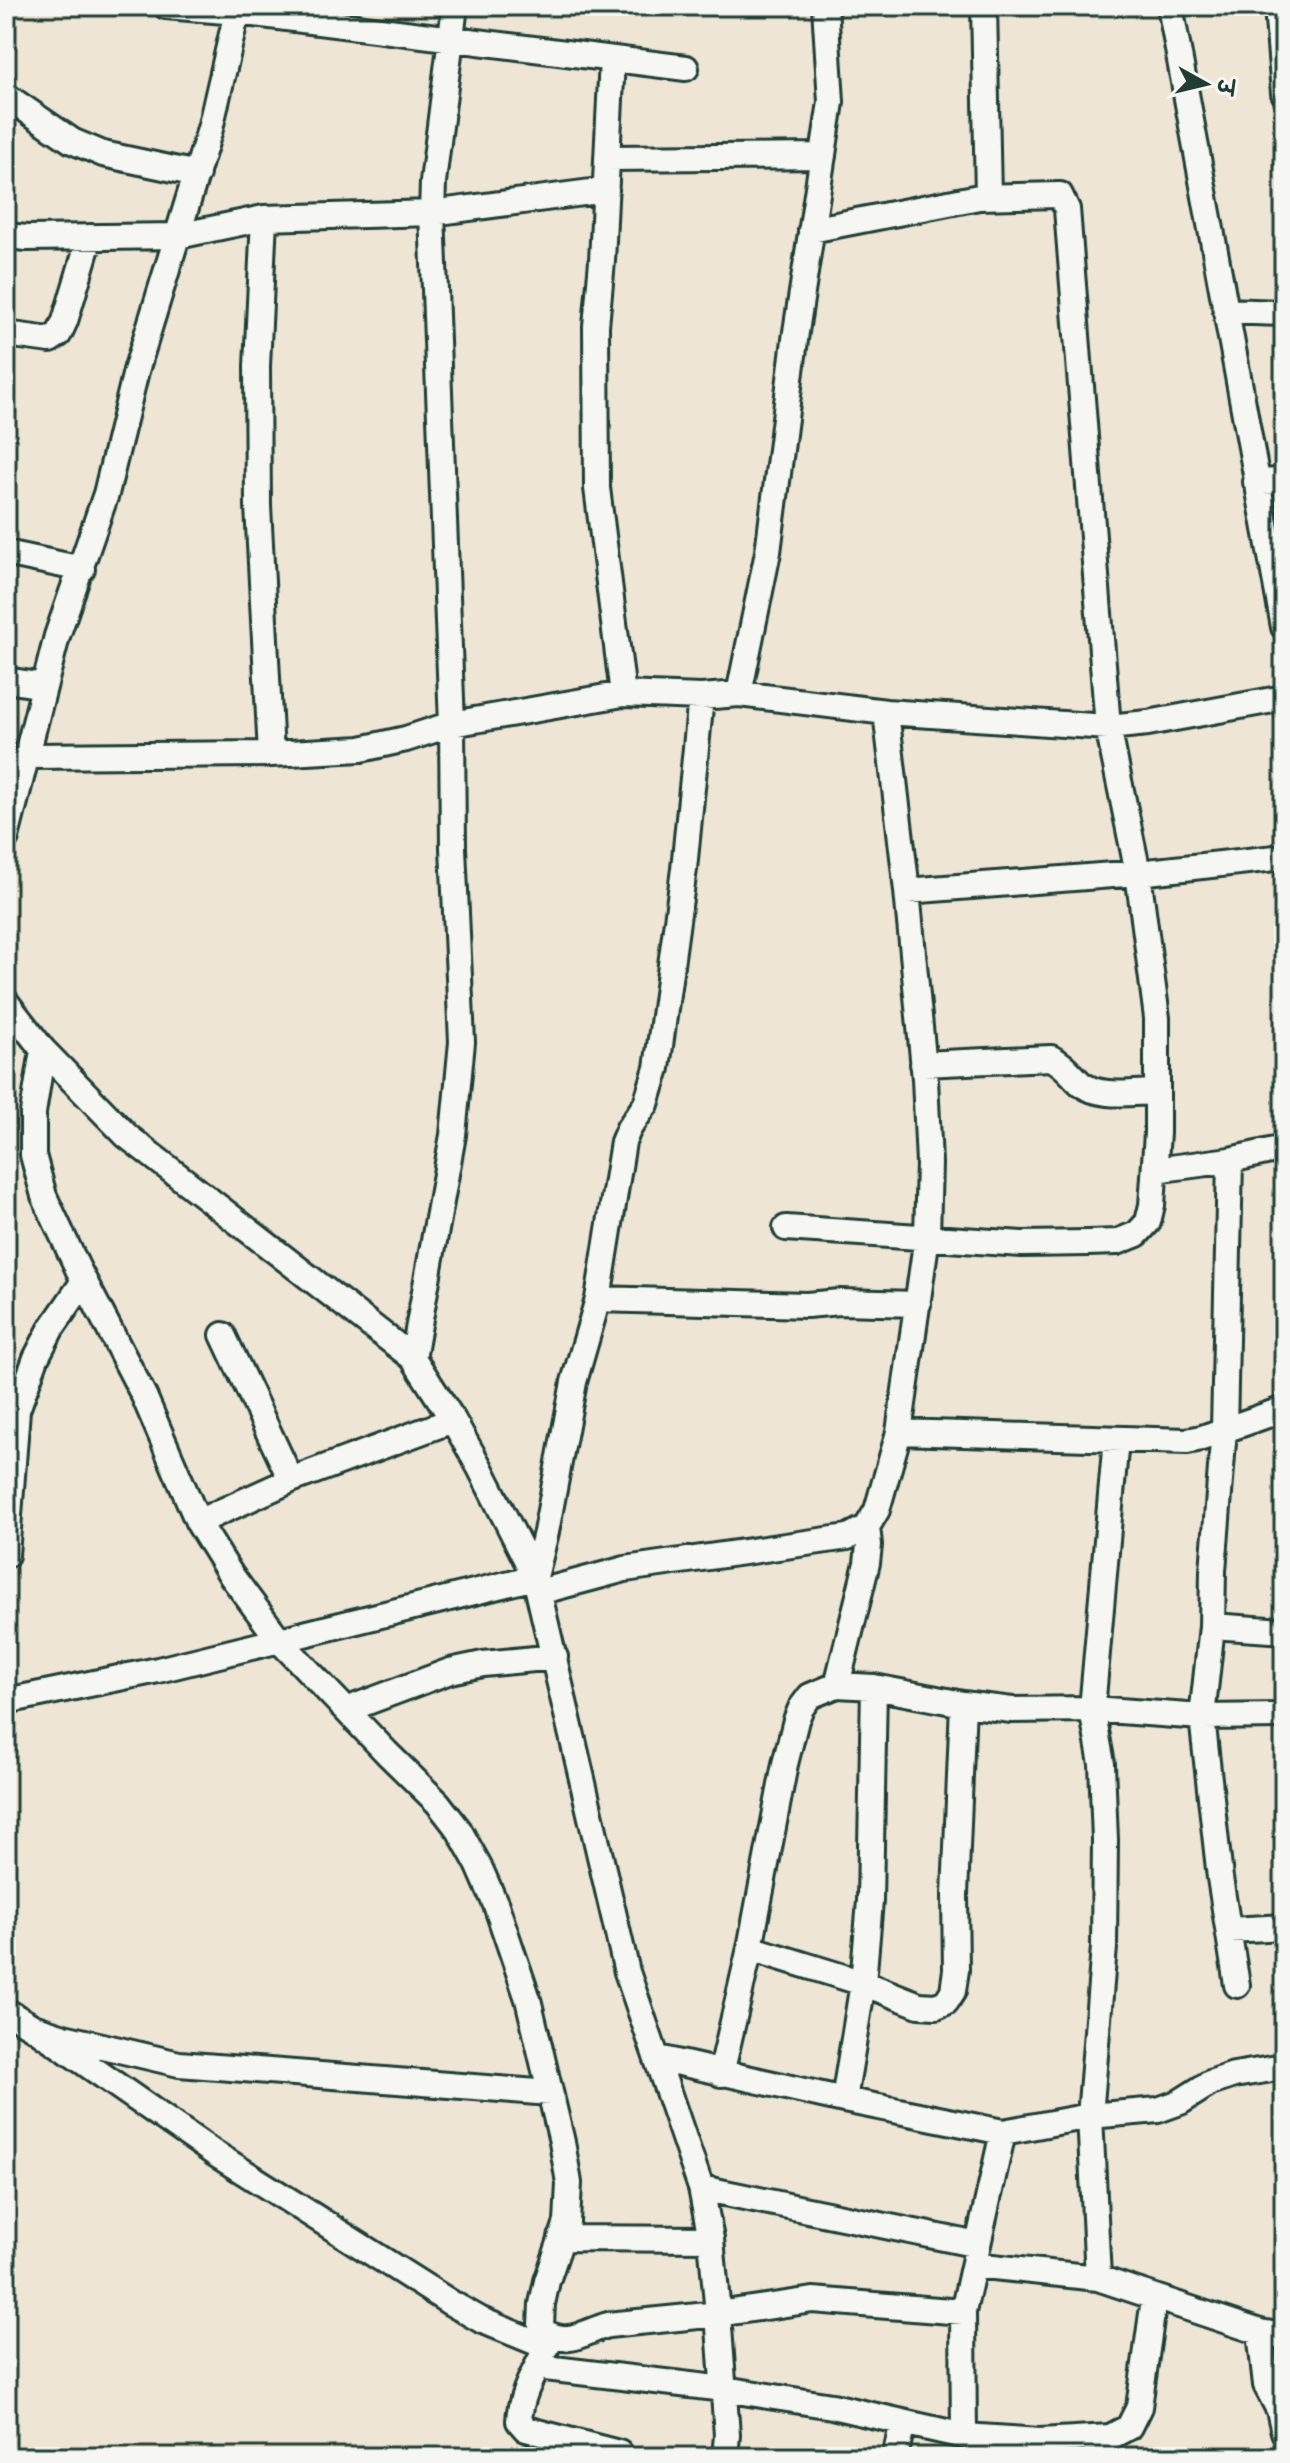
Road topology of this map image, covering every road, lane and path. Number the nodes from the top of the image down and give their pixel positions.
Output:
1 (166, 6) edge
2 (455, 6) edge
3 (825, 6) edge
4 (984, 6) edge
5 (1170, 6) edge
6 (1280, 6) edge
7 (224, 10) edge
8 (298, 13) edge
9 (450, 40) junction
10 (612, 59) junction
11 (686, 68) dead end
12 (1284, 93) edge
13 (6, 96) edge
14 (823, 156) junction
15 (608, 158) junction
16 (197, 174) junction
17 (606, 190) junction
18 (988, 196) junction
19 (432, 213) junction
20 (264, 218) junction
21 (811, 230) junction
22 (6, 236) edge
23 (178, 236) junction
24 (90, 237) junction
25 (1226, 311) junction
26 (1284, 313) edge
27 (6, 334) edge
28 (1284, 481) edge
29 (1256, 482) junction
30 (6, 553) edge
31 (82, 569) junction
32 (1284, 627) edge
33 (6, 680) edge
34 (44, 686) junction
35 (623, 694) junction
36 (739, 694) junction
37 (701, 697) junction
38 (1284, 698) edge
39 (886, 712) junction
40 (452, 724) junction
41 (1108, 727) junction
42 (271, 754) junction
43 (28, 756) junction
44 (6, 837) edge
45 (1284, 857) edge
46 (1138, 873) junction
47 (907, 891) junction
48 (6, 1002) edge
49 (43, 1050) junction
50 (923, 1064) junction
51 (1157, 1092) junction
52 (1284, 1148) edge
53 (1230, 1160) junction
54 (1155, 1170) junction
55 (786, 1228) dead end
56 (927, 1236) junction
57 (84, 1281) junction
58 (598, 1299) junction
59 (918, 1304) junction
60 (223, 1335) dead end
61 (413, 1358) junction
62 (1284, 1409) edge
63 (453, 1420) junction
64 (1224, 1429) junction
65 (899, 1432) junction
66 (1116, 1439) junction
67 (291, 1480) junction
68 (198, 1522) junction
69 (867, 1527) junction
70 (6, 1555) edge
71 (537, 1585) junction
72 (1212, 1626) junction
73 (1284, 1631) edge
74 (280, 1641) junction
75 (555, 1657) junction
76 (837, 1685) junction
77 (874, 1687) junction
78 (6, 1701) edge
79 (963, 1704) junction
80 (1092, 1709) junction
81 (346, 1710) junction
82 (1284, 1716) edge
83 (1202, 1717) junction
84 (1284, 1927) edge
85 (1229, 1930) junction
86 (750, 1948) junction
87 (863, 1983) junction
88 (1237, 1985) dead end
89 (6, 2011) edge
90 (33, 2027) junction
91 (658, 2058) junction
92 (1284, 2067) edge
93 (721, 2074) junction
94 (550, 2093) junction
95 (844, 2100) junction
96 (1090, 2116) junction
97 (1003, 2132) junction
98 (701, 2188) junction
99 (561, 2238) junction
100 (711, 2239) junction
101 (976, 2255) junction
102 (1098, 2278) junction
103 (1154, 2299) junction
104 (963, 2312) junction
105 (718, 2314) junction
106 (1272, 2334) edge
107 (545, 2350) junction
108 (724, 2389) junction
109 (903, 2422) junction
110 (1284, 2432) edge
111 (964, 2436) junction
112 (1053, 2449) edge
113 (619, 2453) dead end
114 (725, 2457) edge
115 (895, 2457) edge

1 - 7 street
2 - 9 street
3 - 14 street
4 - 18 street
5 - 25 street
6 - 12 street
7 - 8 street
7 - 16 street
8 - 9 street
9 - 10 street
9 - 19 street
10 - 11 street
10 - 15 street
13 - 16 street
14 - 15 street
14 - 21 street
15 - 17 street
16 - 23 street
17 - 19 street
17 - 35 street
18 - 21 street
18 - 41 street
19 - 20 street
19 - 40 street
20 - 23 street
20 - 42 street
21 - 36 street
22 - 24 street
23 - 24 street
23 - 31 street
24 - 27 street
25 - 26 street
25 - 29 street
28 - 29 street
29 - 32 street
30 - 31 street
31 - 34 street
33 - 34 street
34 - 43 street
35 - 37 street
35 - 40 street
36 - 37 street
36 - 39 street
37 - 58 street
38 - 41 street
39 - 41 street
39 - 47 street
40 - 42 street
40 - 61 street
41 - 46 street
42 - 43 street
43 - 44 street
45 - 46 street
46 - 47 street
46 - 51 street
47 - 50 street
48 - 49 street
49 - 57 street
49 - 61 street
50 - 51 street
50 - 56 street
51 - 54 street
52 - 53 street
53 - 54 street
53 - 64 street
54 - 56 street
55 - 56 street
56 - 59 street
57 - 68 street
57 - 70 street
58 - 59 street
58 - 71 street
59 - 65 street
60 - 67 street
61 - 63 street
62 - 64 street
63 - 67 street
63 - 71 street
64 - 66 street
64 - 72 street
65 - 66 street
65 - 69 street
66 - 80 street
67 - 68 street
68 - 74 street
69 - 71 street
69 - 76 street
71 - 74 street
71 - 75 street
72 - 73 street
72 - 83 street
74 - 78 street
74 - 81 street
75 - 81 street
75 - 91 street
76 - 77 street
76 - 86 street
77 - 79 street
77 - 87 street
79 - 80 street
79 - 87 street
80 - 83 street
80 - 96 street
81 - 94 street
82 - 83 street
83 - 85 street
84 - 85 street
85 - 88 street
86 - 87 street
86 - 93 street
87 - 95 street
89 - 90 street
90 - 94 street
90 - 107 street
91 - 93 street
91 - 98 street
92 - 96 street
93 - 95 street
94 - 99 street
95 - 97 street
96 - 97 street
96 - 102 street
97 - 101 street
98 - 100 street
98 - 101 street
99 - 100 street
99 - 107 street
100 - 105 street
101 - 102 street
101 - 104 street
102 - 103 street
103 - 106 street
103 - 112 street
104 - 105 street
104 - 111 street
105 - 107 street
105 - 108 street
106 - 110 street
107 - 108 street
107 - 113 street
108 - 109 street
108 - 114 street
109 - 111 street
109 - 115 street
111 - 112 street

